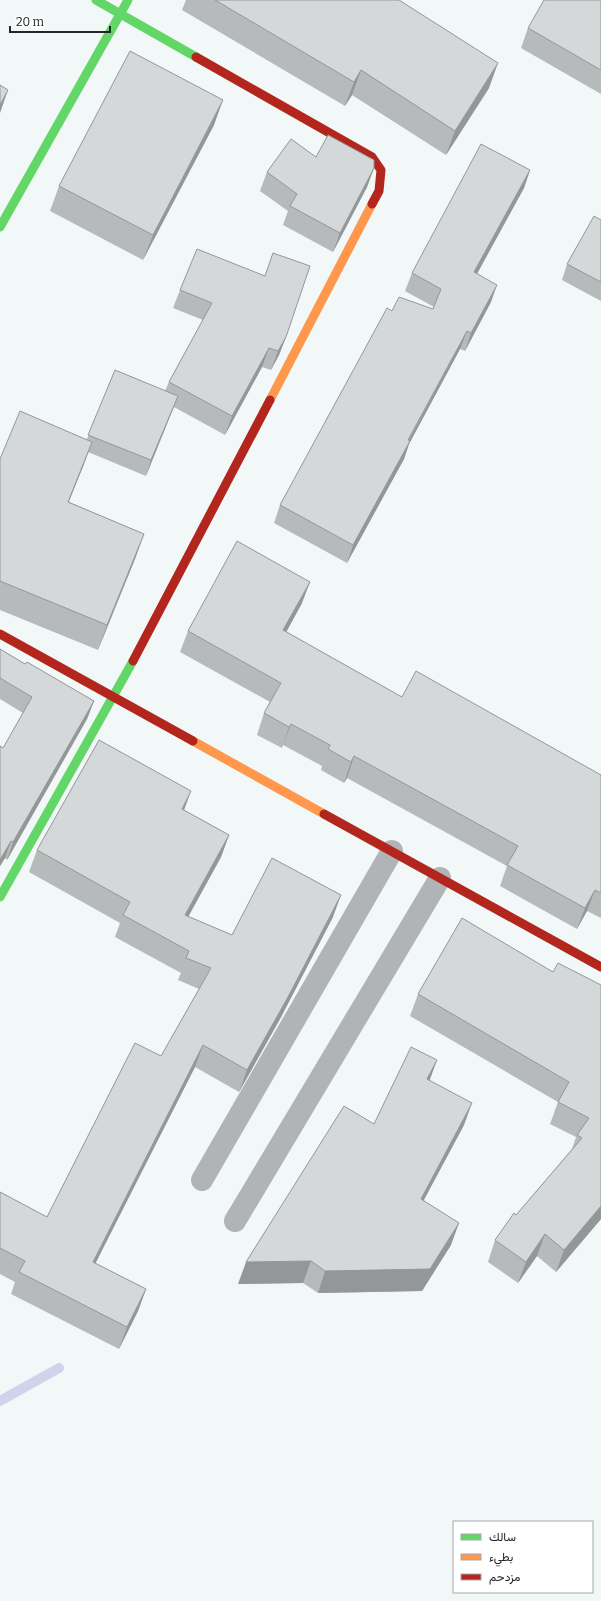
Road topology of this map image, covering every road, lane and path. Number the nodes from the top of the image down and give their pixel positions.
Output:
1 (96, 0) edge
2 (128, 0) edge
3 (120, 14) junction
4 (0, 227) edge
5 (0, 634) edge
6 (114, 697) junction
7 (392, 851) junction
8 (440, 878) junction
9 (0, 897) edge
10 (601, 967) edge
11 (202, 1180) dead end
12 (235, 1221) dead end

1 - 3 street
2 - 3 street
3 - 4 street
3 - 6 street
5 - 6 street
6 - 7 street
6 - 9 street
7 - 8 street
7 - 11 street
8 - 10 street
8 - 12 street

